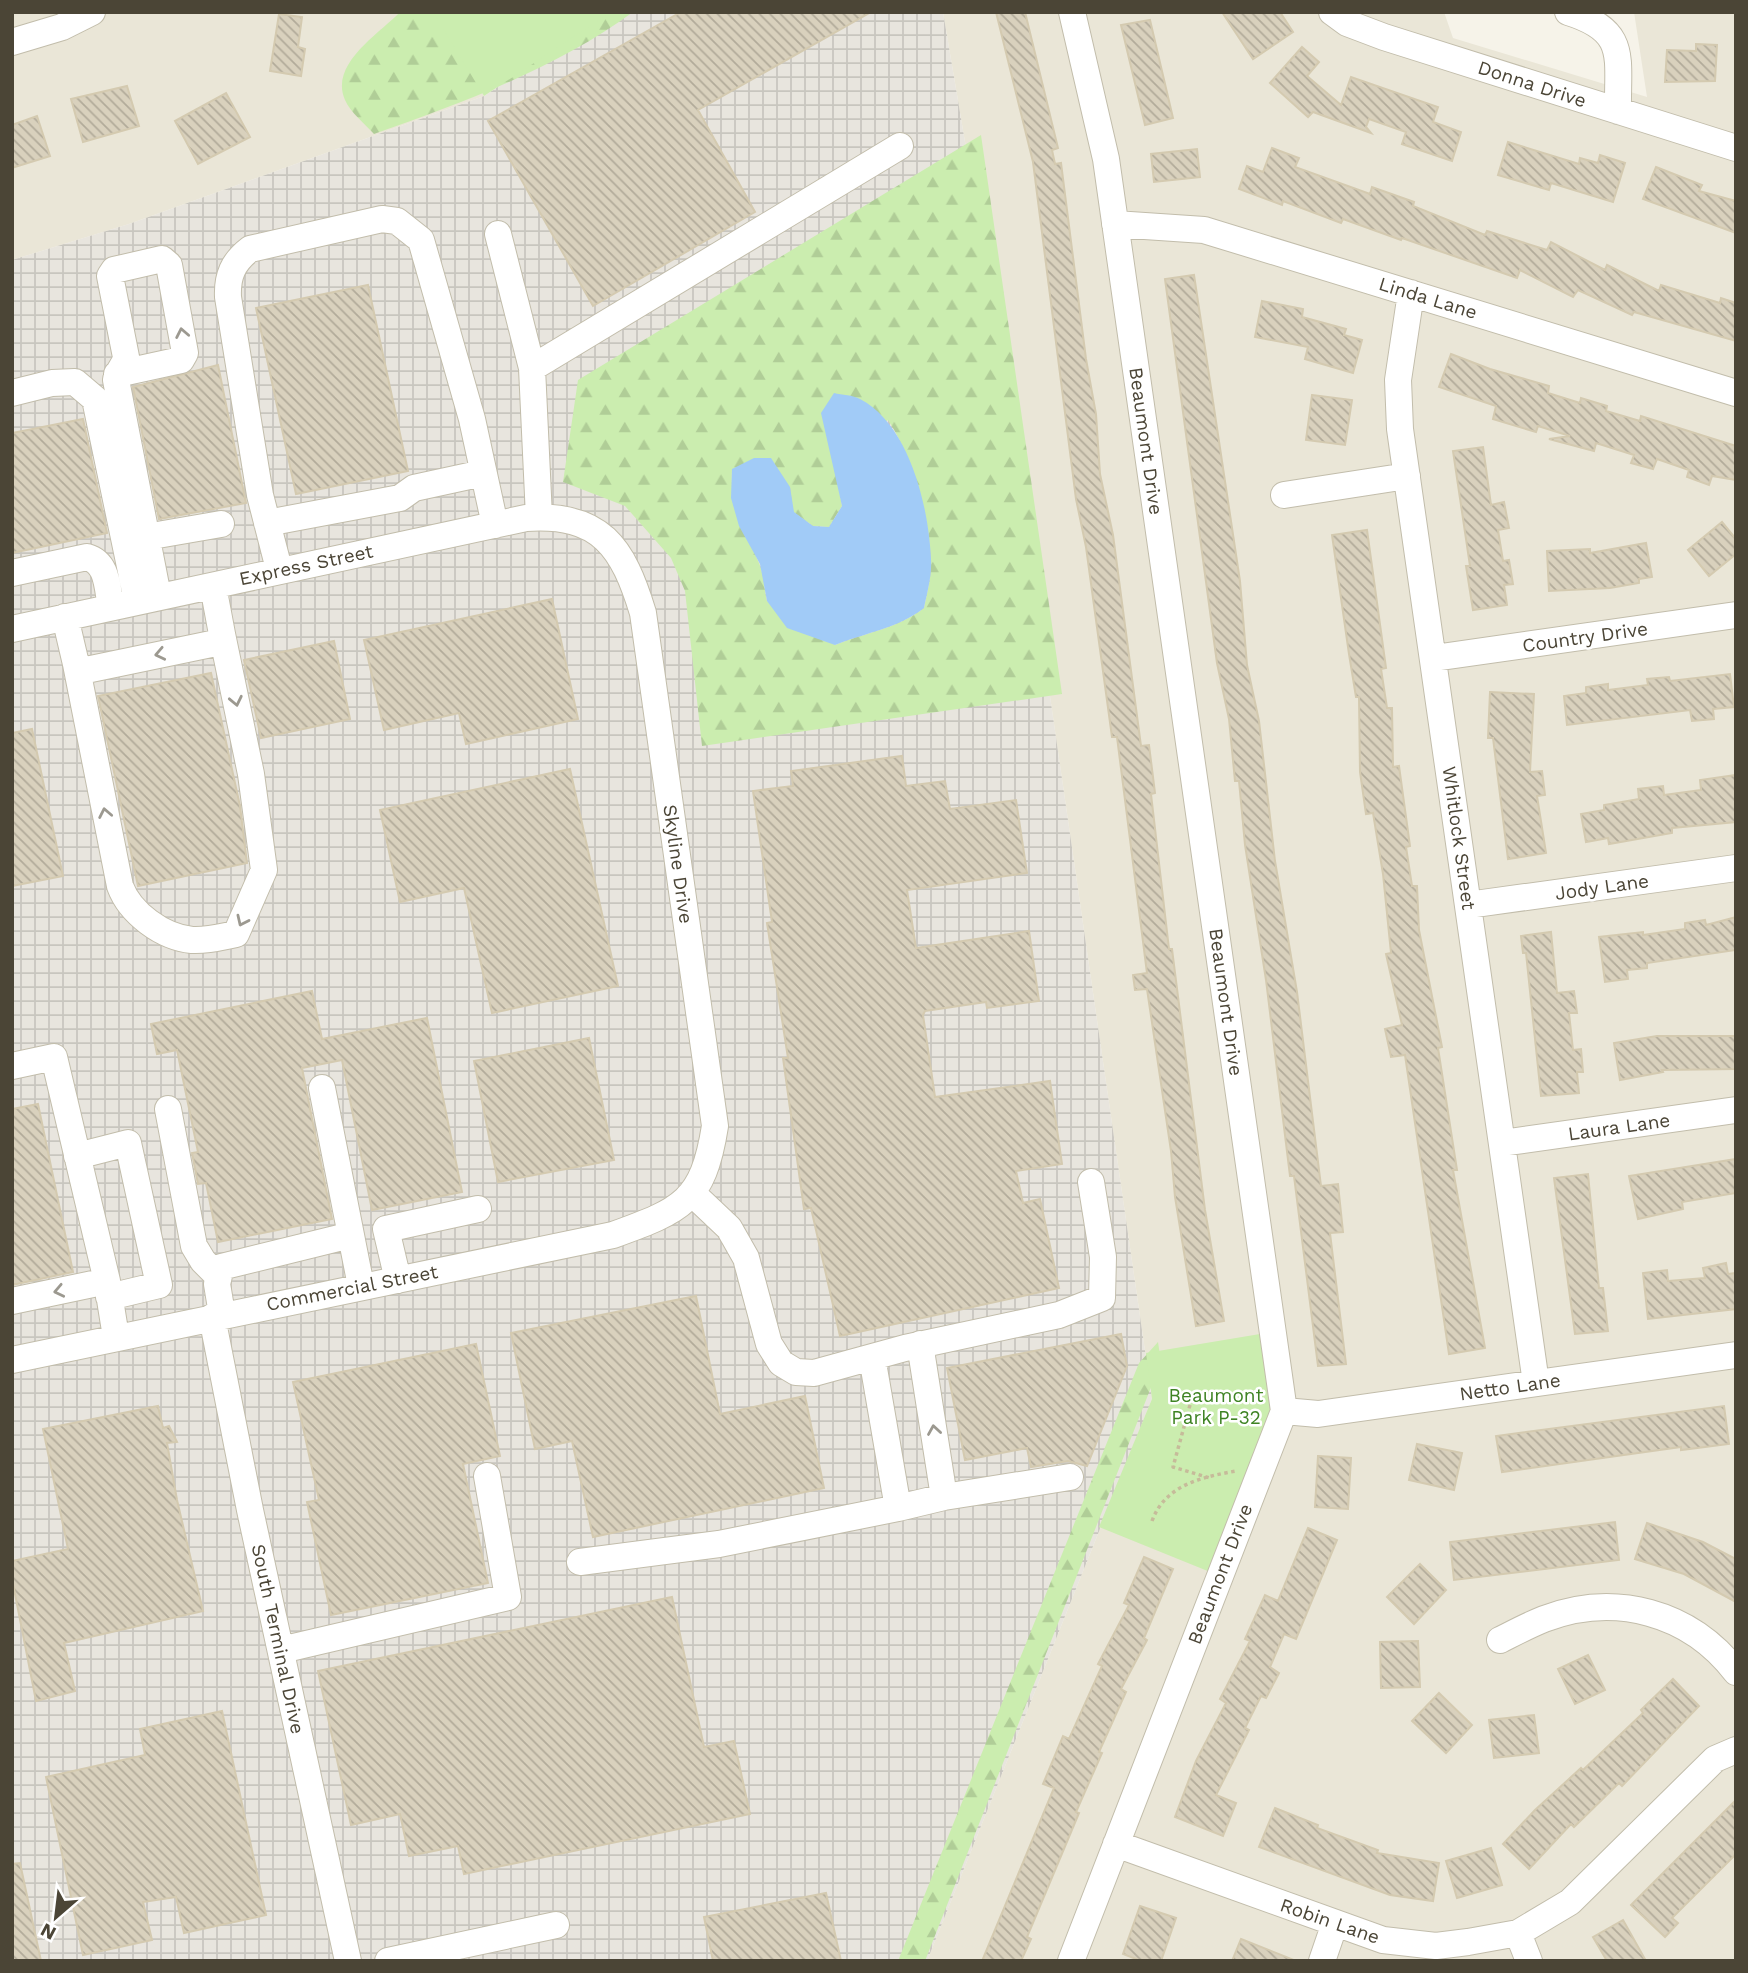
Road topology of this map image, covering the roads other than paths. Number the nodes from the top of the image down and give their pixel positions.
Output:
1 (92, 12) edge
2 (1072, 12) edge
3 (1332, 12) edge
4 (1568, 12) edge
5 (12, 42) edge
6 (1618, 111) junction
7 (900, 146) dead end
8 (1736, 148) edge
9 (1115, 224) junction
10 (498, 234) dead end
11 (1411, 293) junction
12 (532, 368) junction
13 (117, 374) junction
14 (12, 393) edge
15 (1736, 393) edge
16 (483, 473) junction
17 (1408, 476) junction
18 (1284, 495) dead end
19 (538, 517) junction
20 (267, 523) junction
21 (221, 524) dead end
22 (495, 525) junction
23 (599, 533) joint
24 (146, 537) junction
25 (279, 569) junction
26 (12, 573) edge
27 (213, 586) junction
28 (135, 601) junction
29 (1736, 615) edge
30 (65, 617) junction
31 (12, 629) edge
32 (222, 634) junction
33 (1434, 658) junction
34 (76, 664) junction
35 (1736, 868) edge
36 (1468, 905) junction
37 (12, 1066) edge
38 (322, 1088) dead end
39 (168, 1109) dead end
40 (1736, 1110) edge
41 (1502, 1143) junction
42 (77, 1156) junction
43 (1091, 1182) dead end
44 (689, 1197) junction
45 (478, 1209) dead end
46 (351, 1235) junction
47 (217, 1275) junction
48 (398, 1280) junction
49 (361, 1286) junction
50 (108, 1289) junction
51 (12, 1301) edge
52 (217, 1315) junction
53 (116, 1337) junction
54 (920, 1344) junction
55 (1736, 1355) edge
56 (872, 1357) junction
57 (12, 1360) edge
58 (1536, 1382) junction
59 (1284, 1411) junction
60 (487, 1476) dead end
61 (1070, 1477) dead end
62 (944, 1497) junction
63 (908, 1506) junction
64 (580, 1562) dead end
65 (1500, 1640) dead end
66 (281, 1650) junction
67 (1736, 1672) edge
68 (1736, 1750) edge
69 (1116, 1844) junction
70 (1335, 1923) junction
71 (556, 1925) dead end
72 (1518, 1933) junction
73 (348, 1961) edge
74 (388, 1961) edge
75 (1071, 1961) edge
76 (1322, 1961) edge
77 (1529, 1961) edge

1 - 5 street
2 - 9 street, Beaumont Drive
3 - 6 street, Donna Drive
4 - 6 street
6 - 8 street, Donna Drive
7 - 12 street
9 - 11 street, Linda Lane
9 - 59 street, Beaumont Drive
10 - 12 street
11 - 15 street, Linda Lane
11 - 17 street, Whitlock Street
12 - 19 street
13 -> 13 street
13 - 24 street
14 - 28 street
16 - 20 street
16 - 20 street
16 - 22 street
17 - 18 street
17 - 33 street, Whitlock Street
19 - 22 street, Express Street
19 - 23 street, Express Street
20 - 25 street
21 - 24 street
22 - 25 street, Express Street
23 - 44 street, Skyline Drive
24 - 28 street
25 - 27 street, Express Street
26 - 28 street
27 - 28 street, Express Street
27 - 32 street
28 - 30 street, Express Street
29 - 33 street, Country Drive
30 - 31 street, Express Street
30 - 34 street
32 -> 34 street
32 -> 34 street
33 - 36 street, Whitlock Street
35 - 36 street, Jody Lane
36 - 41 street, Whitlock Street
37 - 42 street
38 - 46 street
39 - 47 street
40 - 41 street, Laura Lane
41 - 58 street, Whitlock Street
42 - 50 street
42 - 50 street
43 - 54 street
44 - 48 street, Commercial Street
44 - 56 street
45 - 48 street
46 - 47 street
46 - 49 street
47 - 52 street, South Terminal Drive
48 - 49 street, Commercial Street
49 - 52 street, Commercial Street
50 -> 51 street
50 - 53 street
52 - 53 street, Commercial Street
52 - 66 street, South Terminal Drive
53 - 57 street, Commercial Street
54 - 56 street
62 -> 54 street
55 - 58 street, Netto Lane
56 - 63 street
58 - 59 street, Netto Lane
59 - 69 street, Beaumont Drive
60 - 66 street
61 - 62 street
62 - 63 street
63 - 64 street
65 - 67 street
66 - 73 street, South Terminal Drive
68 - 72 street, Robin Lane
69 - 70 street, Robin Lane
69 - 75 street, Beaumont Drive
70 - 72 street, Robin Lane
70 - 76 street
71 - 74 street
72 - 77 street

